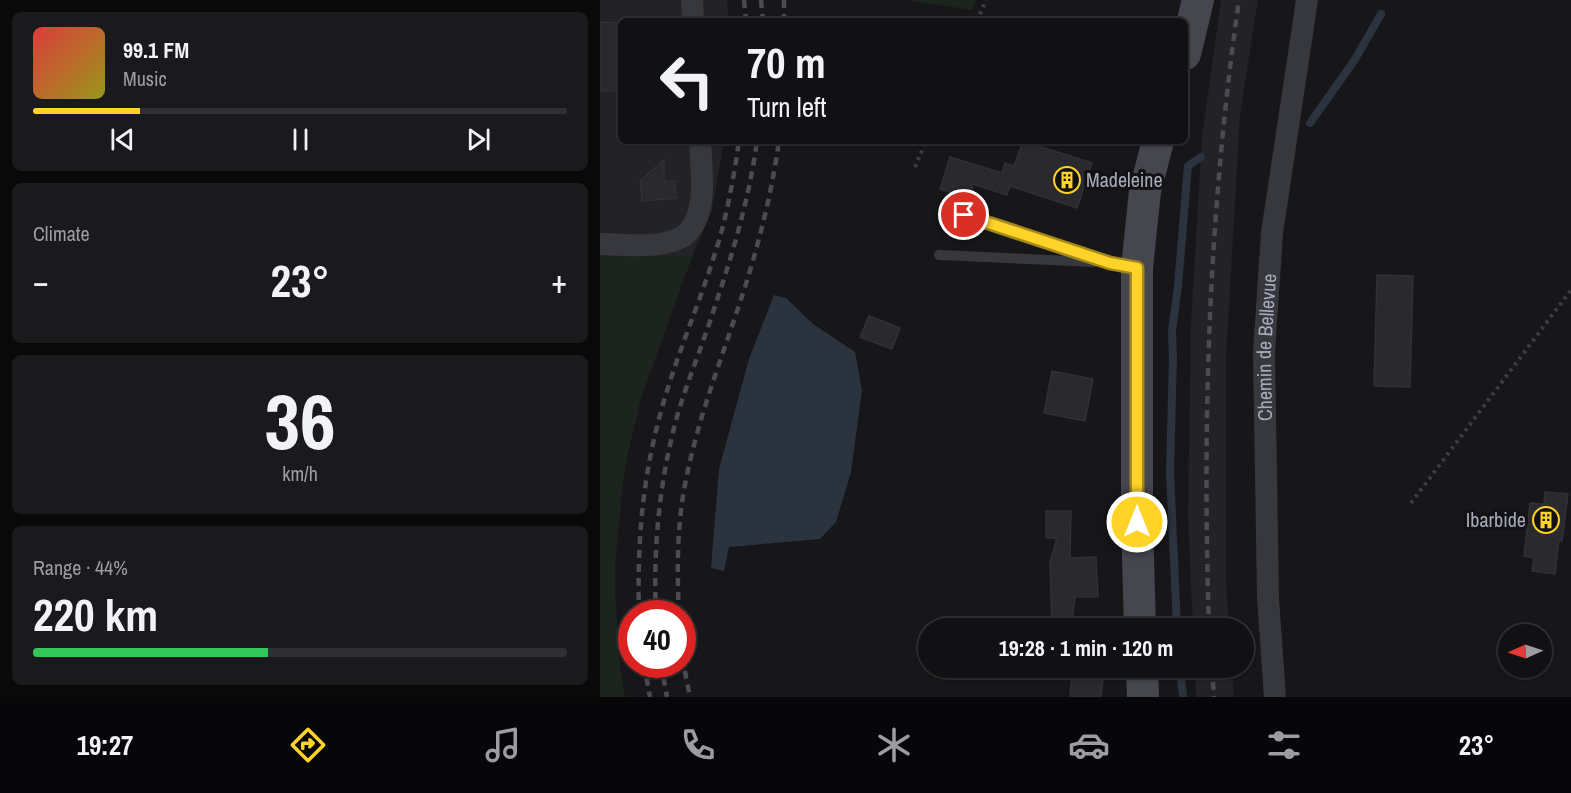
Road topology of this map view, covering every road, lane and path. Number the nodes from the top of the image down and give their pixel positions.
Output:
1 (692, 0) edge
2 (986, 0) edge
3 (1198, 0) edge
4 (1307, 0) edge
5 (693, 18) edge
6 (978, 18) edge
7 (1188, 42) edge
8 (700, 144) edge
9 (925, 144) edge
10 (1157, 144) edge
11 (915, 167) dead end
12 (964, 215) dead end
13 (600, 244) edge
14 (939, 255) dead end
15 (1123, 265) junction
16 (1571, 290) edge
17 (1411, 503) dead end
18 (1140, 618) edge
19 (1142, 678) edge
20 (1143, 697) edge
21 (1275, 697) edge

1 - 5 street
2 - 6 path
3 - 7 street
4 - 21 street, Chemin de Bellevue
8 - 13 street
9 - 11 path
10 - 15 street
12 - 15 lane
14 - 15 lane
15 - 18 street
16 - 17 path
19 - 20 street

